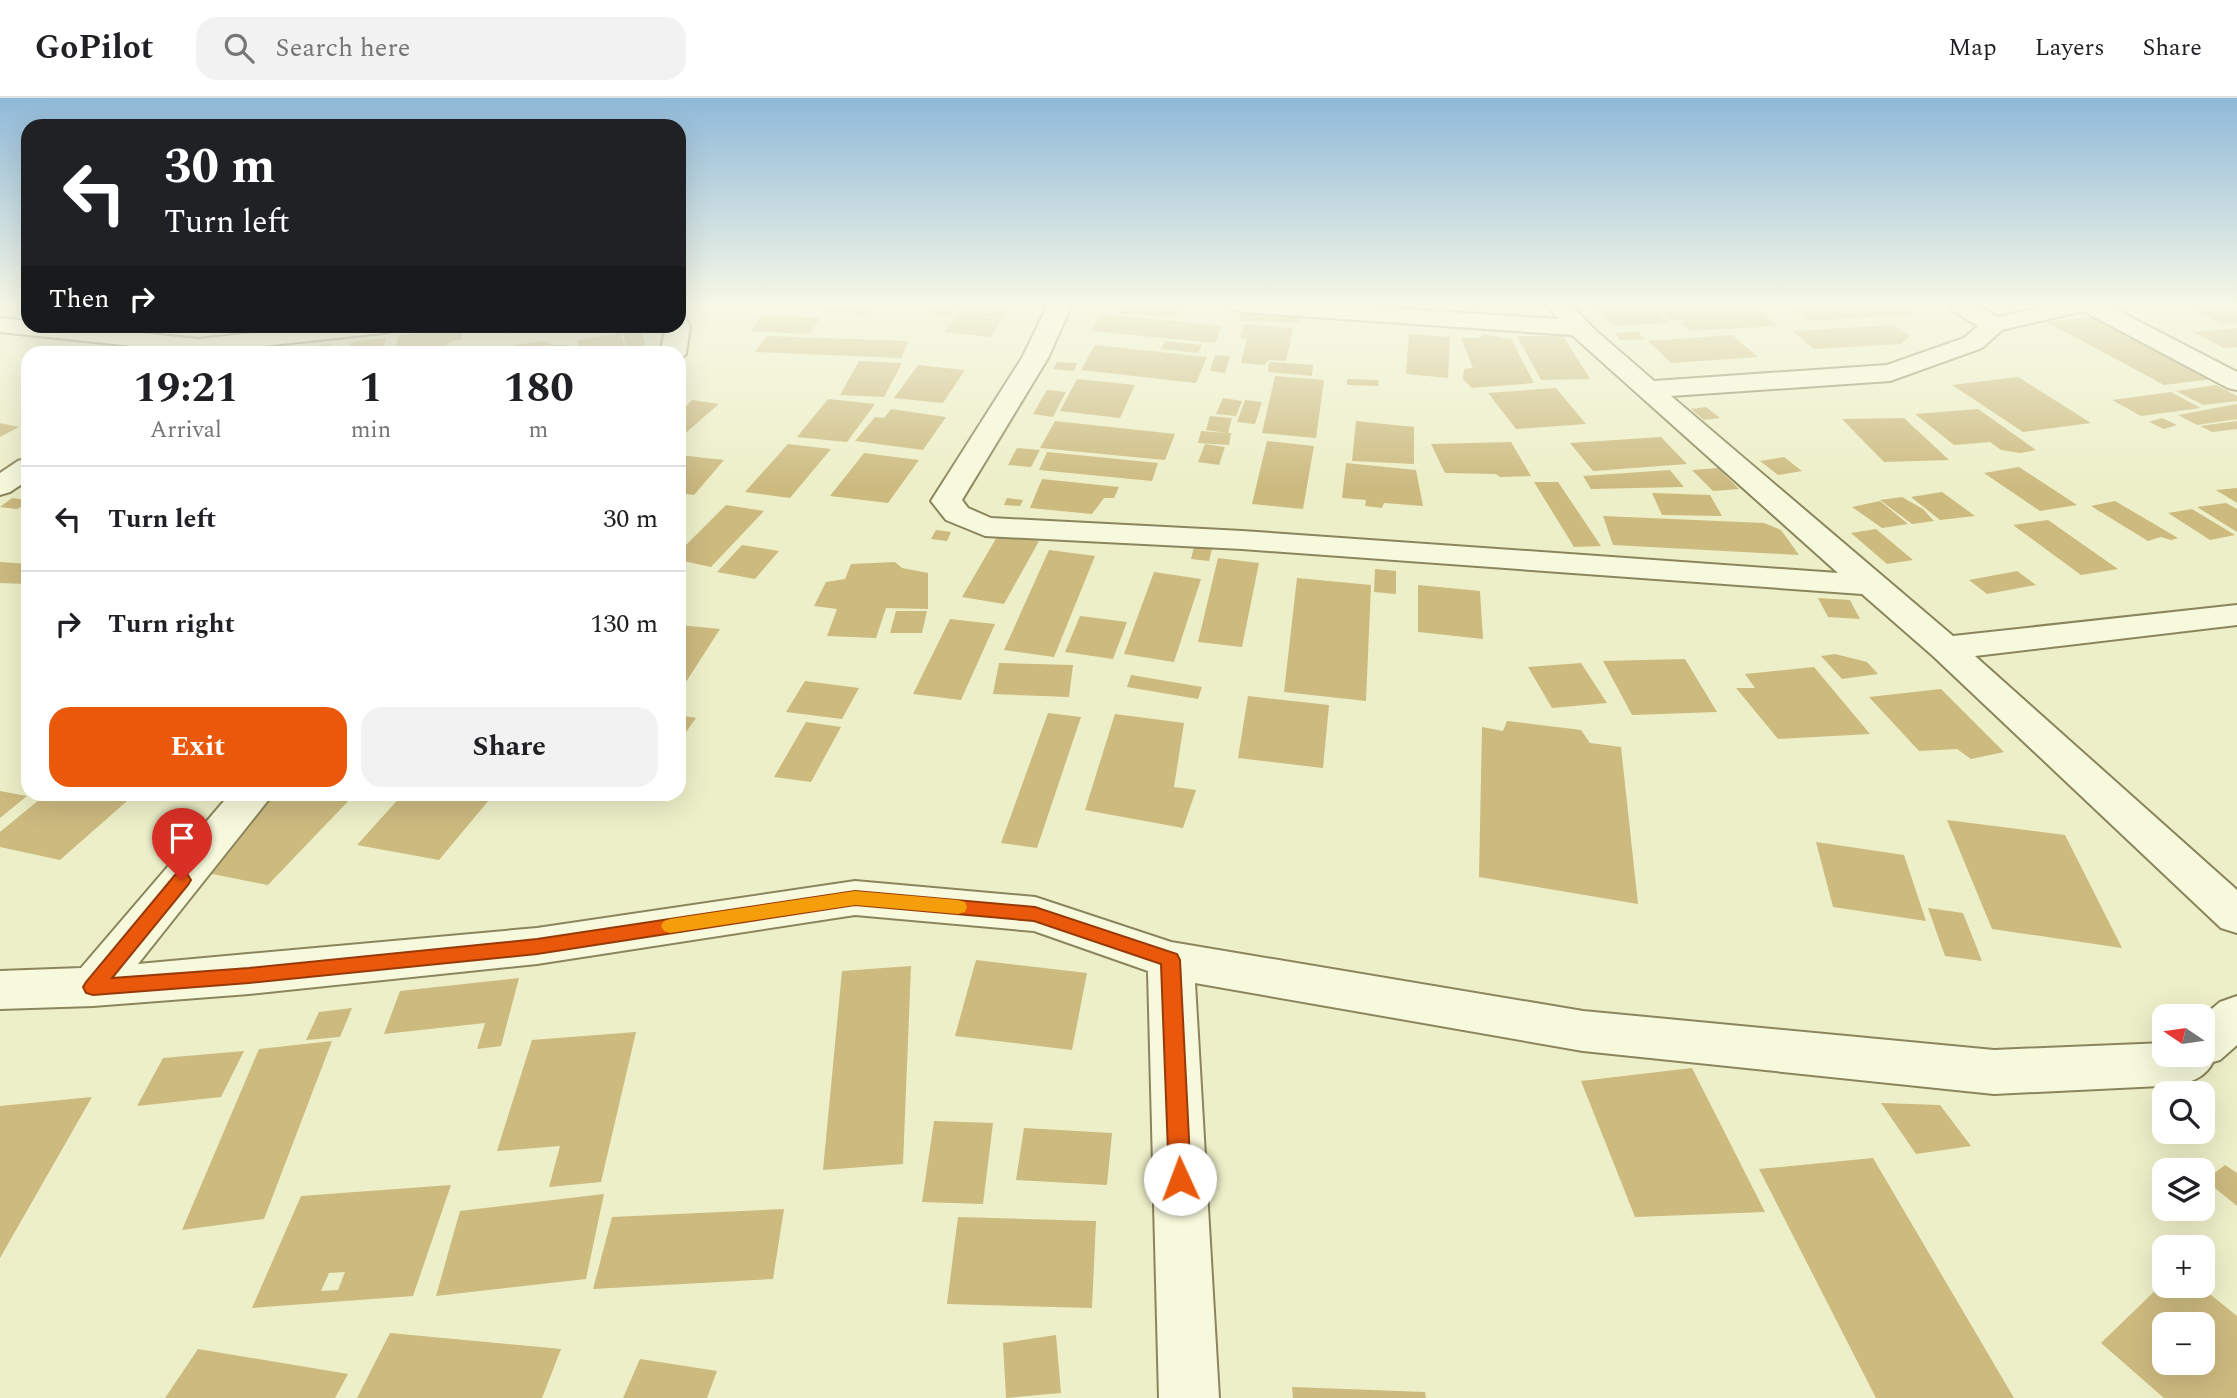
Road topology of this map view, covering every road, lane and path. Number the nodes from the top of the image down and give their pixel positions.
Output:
1 (1030, 366) edge
2 (1624, 366) edge
3 (1910, 366) edge
4 (2206, 366) edge
5 (2237, 382) edge
6 (1651, 389) junction
7 (21, 472) edge
8 (0, 486) edge
9 (1874, 585) junction
10 (2237, 615) edge
11 (1945, 648) junction
12 (247, 801) edge
13 (2237, 916) edge
14 (1171, 960) junction
15 (93, 987) junction
16 (0, 990) edge
17 (2237, 1016) edge
18 (2216, 1034) edge
19 (2152, 1065) edge
20 (1189, 1398) edge

1 - 9 street
2 - 6 street
3 - 6 street
4 - 5 street
6 - 9 street
7 - 8 street
9 - 11 street
10 - 11 street
11 - 13 street
12 - 15 street
14 - 15 street
14 - 19 street
14 - 20 street
15 - 16 street
17 - 18 street

